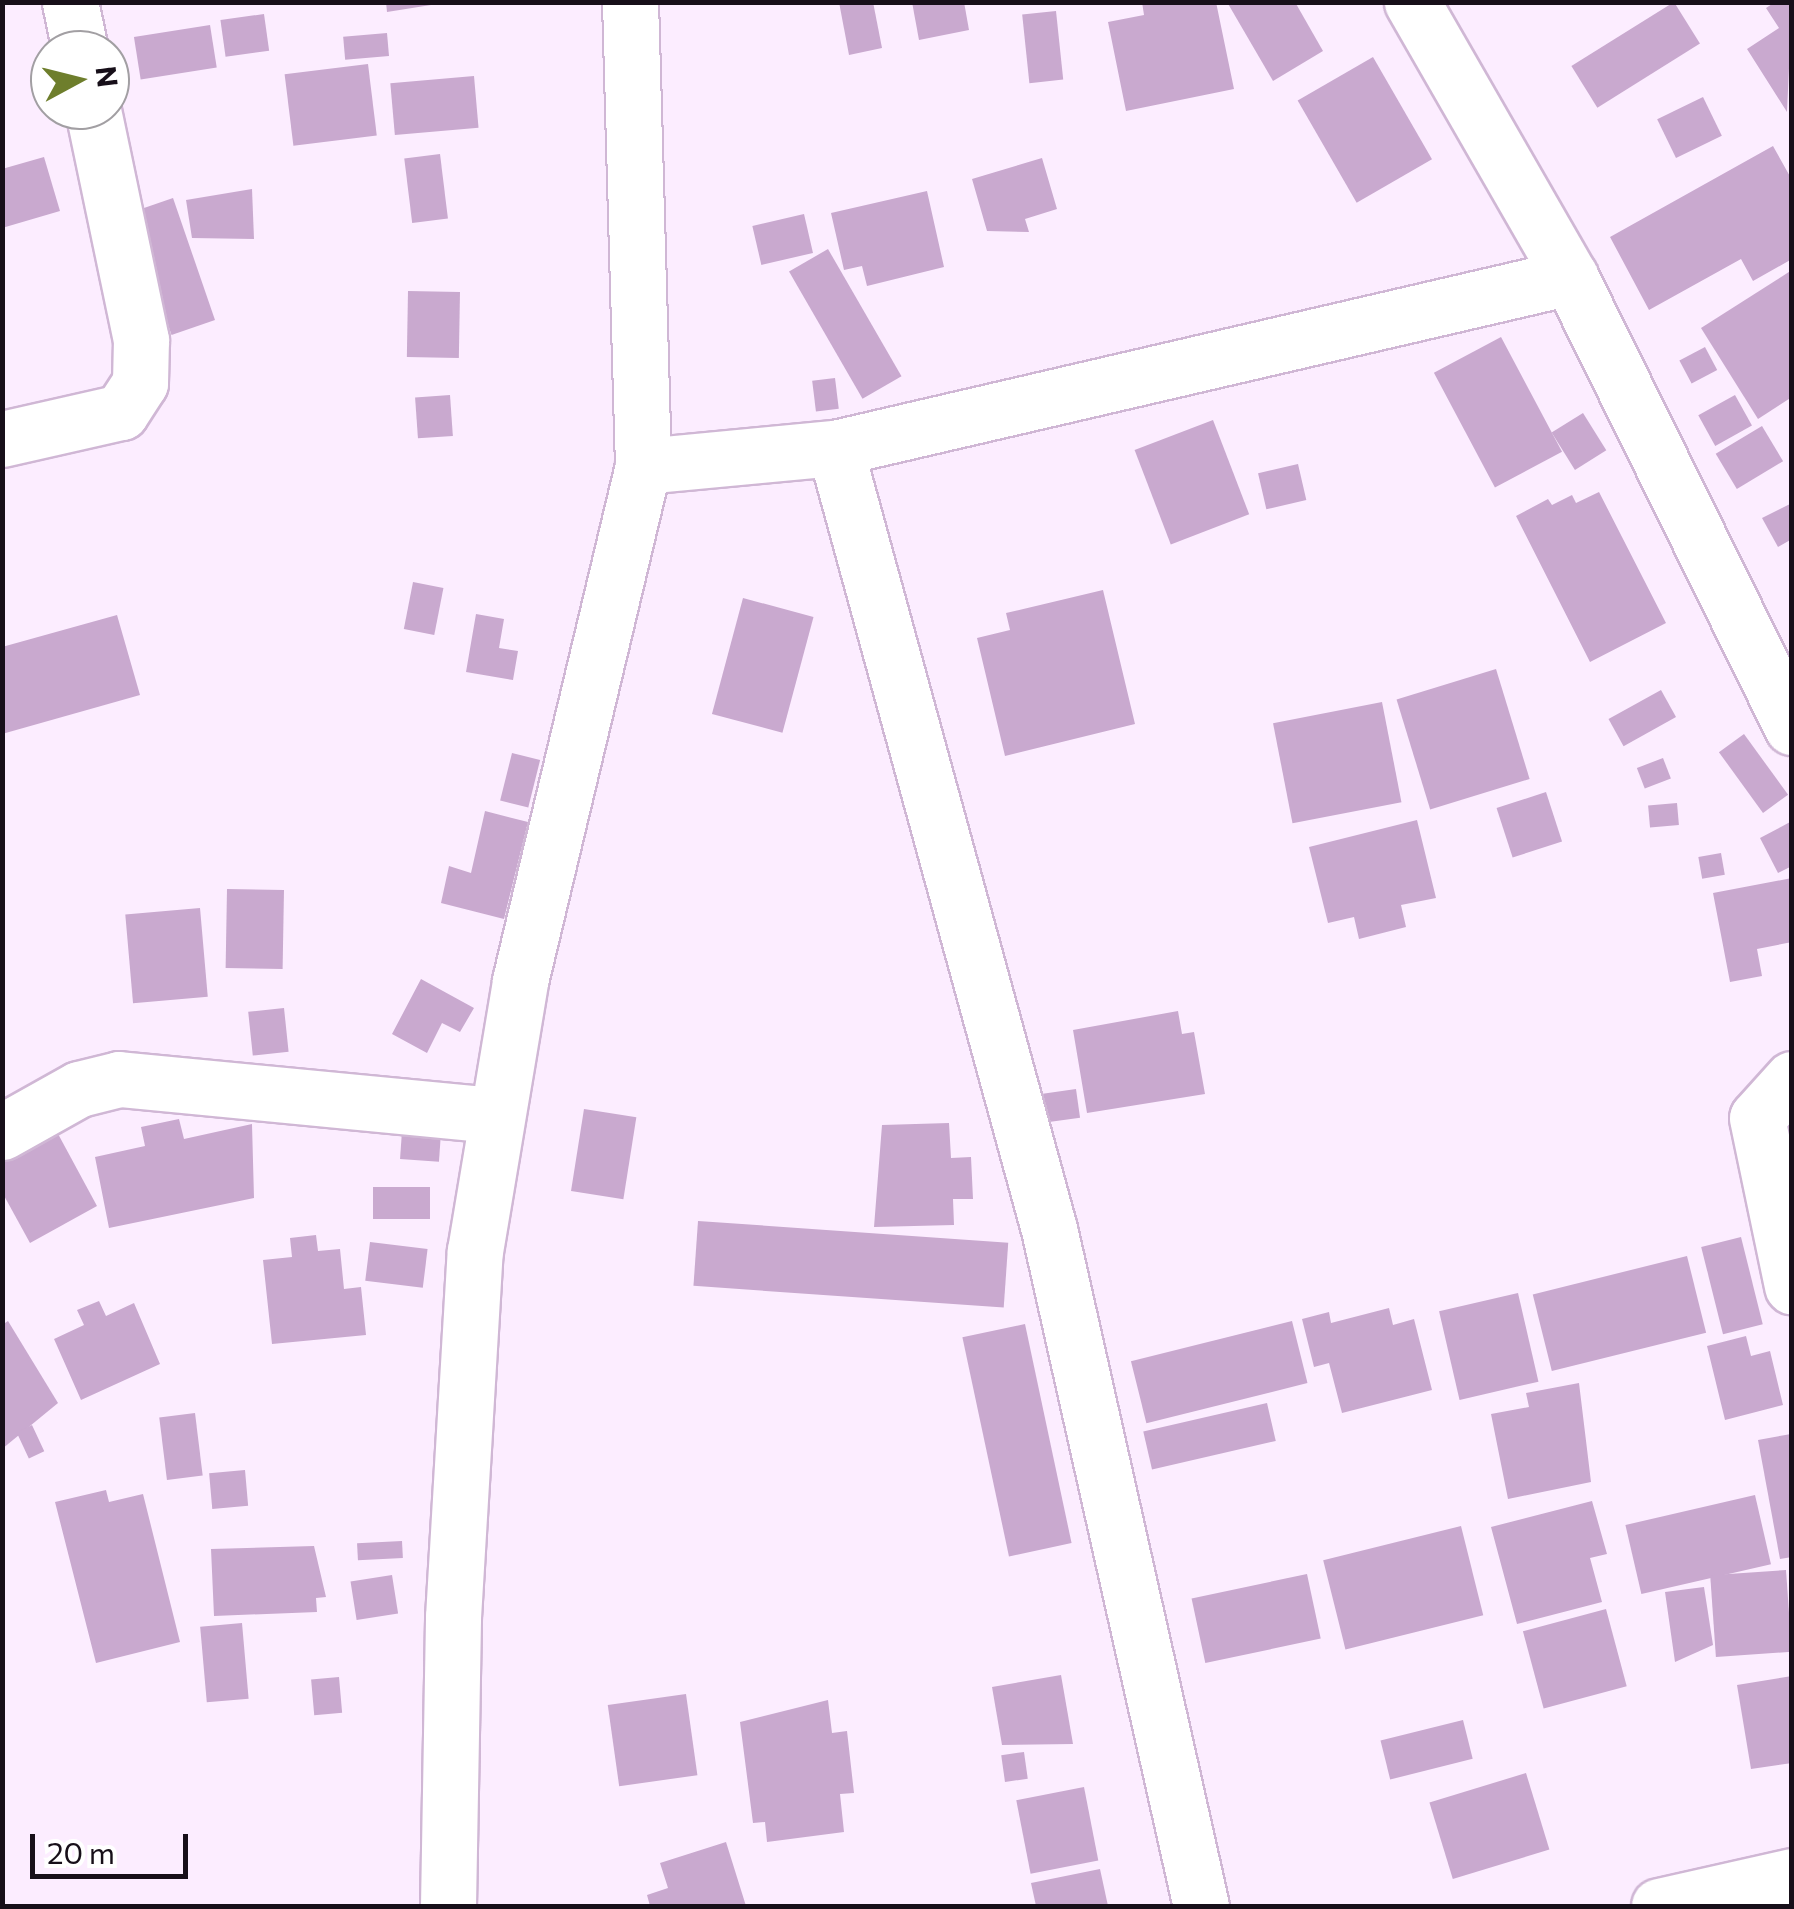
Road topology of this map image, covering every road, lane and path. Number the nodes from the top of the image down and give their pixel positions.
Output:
1 (70, 2) edge
2 (630, 2) edge
3 (1412, 2) edge
4 (76, 30) edge
5 (97, 130) edge
6 (1570, 277) junction
7 (2, 439) edge
8 (835, 448) junction
9 (643, 466) junction
10 (1792, 727) edge
11 (1792, 1079) edge
12 (496, 1116) junction
13 (2, 1132) edge
14 (1792, 1286) edge
15 (1792, 1876) edge
16 (448, 1906) edge
17 (1201, 1906) edge
18 (1659, 1906) edge

1 - 4 street
2 - 9 street
3 - 6 street
5 - 7 street
6 - 8 street
6 - 10 street
8 - 9 street
8 - 17 street
9 - 12 street
11 - 14 street
12 - 13 street
12 - 16 street
15 - 18 street

